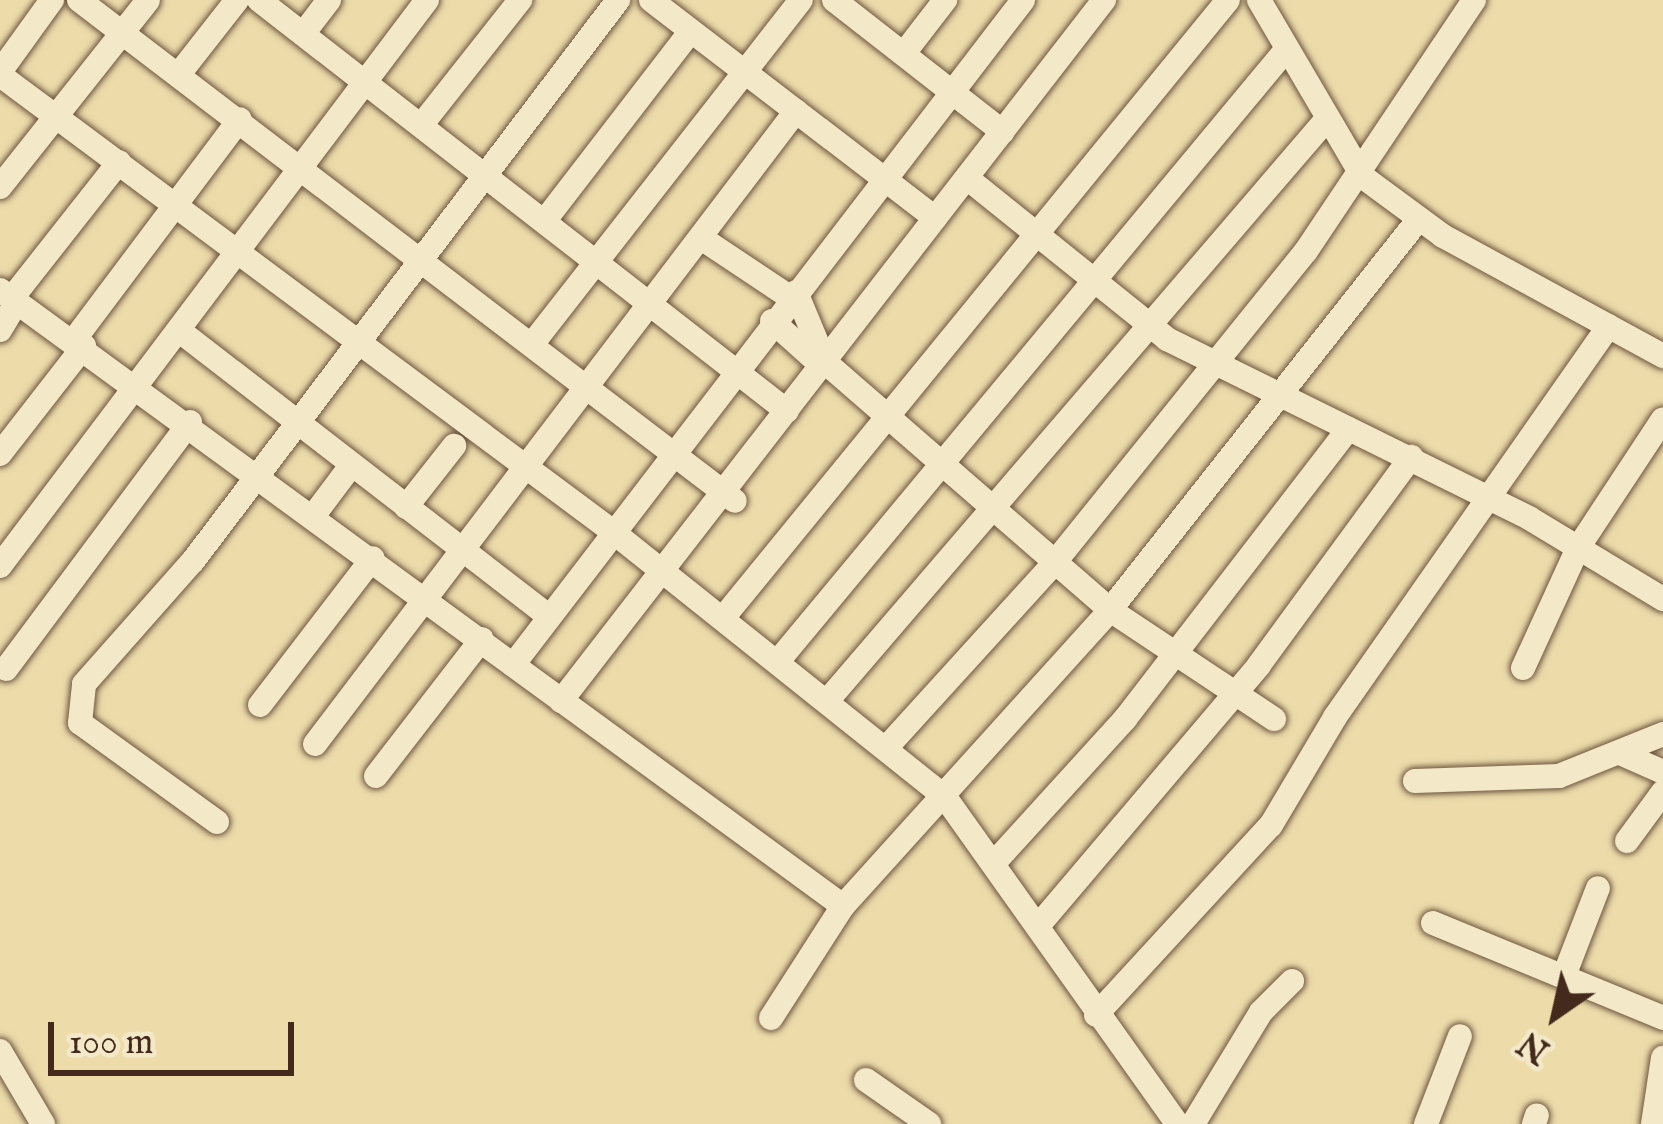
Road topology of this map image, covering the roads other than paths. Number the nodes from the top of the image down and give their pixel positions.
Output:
1 (52, 0) edge
2 (79, 0) edge
3 (148, 0) edge
4 (237, 0) edge
5 (259, 0) edge
6 (329, 0) edge
7 (427, 0) edge
8 (520, 0) edge
9 (618, 0) edge
10 (651, 0) edge
11 (801, 0) edge
12 (945, 0) edge
13 (1023, 0) edge
14 (1104, 0) edge
15 (1228, 0) edge
16 (1259, 0) edge
17 (1474, 0) edge
18 (846, 4) edge
19 (691, 31) junction
20 (123, 32) junction
21 (303, 34) junction
22 (1285, 51) junction
23 (905, 52) junction
24 (745, 72) junction
25 (0, 74) edge
26 (179, 74) junction
27 (366, 81) junction
28 (953, 90) junction
29 (796, 111) junction
30 (57, 117) junction
31 (240, 119) junction
32 (1326, 120) junction
33 (423, 123) junction
34 (1003, 131) junction
35 (119, 162) junction
36 (302, 165) junction
37 (489, 173) junction
38 (1364, 177) junction
39 (883, 178) junction
40 (967, 178) junction
41 (0, 187) edge
42 (176, 205) junction
43 (935, 218) junction
44 (546, 220) junction
45 (1418, 220) junction
46 (1036, 232) junction
47 (701, 238) junction
48 (239, 251) junction
49 (422, 257) junction
50 (596, 260) junction
51 (1092, 279) junction
52 (793, 295) junction
53 (10, 296) edge
54 (651, 302) junction
55 (772, 320) junction
56 (1610, 326) junction
57 (1152, 328) junction
58 (0, 330) edge
59 (181, 332) junction
60 (361, 340) junction
61 (79, 343) junction
62 (533, 343) junction
63 (1663, 356) edge
64 (823, 364) junction
65 (1214, 366) junction
66 (738, 371) junction
67 (587, 384) junction
68 (140, 388) junction
69 (1280, 400) junction
70 (788, 411) junction
71 (888, 413) junction
72 (1663, 418) edge
73 (190, 422) junction
74 (289, 424) junction
75 (1348, 429) junction
76 (454, 446) dead end
77 (674, 452) junction
78 (0, 454) edge
79 (1411, 457) junction
80 (943, 460) junction
81 (525, 465) junction
82 (350, 467) junction
83 (255, 472) junction
84 (1487, 497) junction
85 (732, 499) junction
86 (406, 507) junction
87 (996, 509) junction
88 (314, 515) junction
89 (612, 531) junction
90 (458, 547) junction
91 (1578, 548) junction
92 (373, 558) junction
93 (1054, 562) junction
94 (0, 566) edge
95 (663, 572) junction
96 (426, 597) junction
97 (1663, 599) edge
98 (1110, 610) junction
99 (548, 616) junction
100 (723, 618) junction
101 (482, 639) junction
102 (1173, 657) junction
103 (778, 660) junction
104 (513, 665) junction
105 (1523, 668) dead end
106 (6, 669) dead end
107 (1234, 695) junction
108 (828, 700) junction
109 (561, 701) junction
110 (260, 705) dead end
111 (1274, 719) dead end
112 (1663, 734) edge
113 (315, 744) dead end
114 (886, 748) junction
115 (1620, 753) junction
116 (1663, 772) edge
117 (376, 776) dead end
118 (1415, 781) dead end
119 (1663, 792) edge
120 (945, 797) junction
121 (218, 822) dead end
122 (1627, 841) dead end
123 (994, 862) junction
124 (1598, 888) dead end
125 (843, 906) junction
126 (1433, 923) dead end
127 (1038, 926) junction
128 (1564, 976) junction
129 (1292, 982) dead end
130 (1096, 1015) junction
131 (771, 1018) dead end
132 (1663, 1018) edge
133 (1460, 1036) dead end
134 (0, 1051) edge
135 (1663, 1058) edge
136 (866, 1080) dead end
137 (1434, 1122) edge
138 (40, 1123) edge
139 (929, 1124) edge
140 (1177, 1124) edge
141 (1193, 1124) edge
142 (1653, 1124) edge

1 - 25 street
2 - 20 street
3 - 20 street
4 - 26 street
5 - 21 street
6 - 21 street
7 - 27 street
8 - 33 street
9 - 37 street
10 - 19 street
11 - 24 street
12 - 23 street
13 - 28 street
14 - 34 street
15 - 46 street
16 - 22 street
17 - 38 street
18 - 23 street
19 - 24 street
19 - 44 street
20 - 26 street
20 - 30 street
21 - 27 street
22 - 32 street
22 - 51 street
23 - 28 street
24 - 29 street
24 - 50 street
25 - 30 street
26 - 31 street
27 - 33 street
27 - 36 street
28 - 34 street
28 - 39 street
29 - 39 street
29 - 47 street
30 - 35 street
30 - 41 street
31 - 36 street
31 - 42 street
32 - 38 street
32 - 57 street
33 - 37 street
34 - 40 street
35 - 42 street
35 - 53 street
36 - 48 street
36 - 49 street
37 - 44 street
37 - 49 street
38 - 45 street
38 - 65 street
39 - 43 street
39 - 52 street
40 - 43 street
40 - 46 street
42 - 48 street
42 - 61 street
43 - 64 street
44 - 50 street
45 - 56 street
45 - 69 street
46 - 51 street
46 - 71 street
47 - 52 street
47 - 54 street
48 - 59 street
48 - 60 street
49 - 60 street
49 - 62 street
50 - 54 street
50 - 62 street
51 - 57 street
51 - 80 street
52 - 55 street
52 - 64 street
53 - 58 street
53 - 61 street
54 - 66 street
54 - 67 street
55 - 64 street
55 - 66 street
56 - 63 street
56 - 84 street
57 - 65 street
57 - 87 street
59 - 68 street
59 - 74 street
60 - 74 street
60 - 81 street
61 - 68 street
61 - 78 street
62 - 67 street
64 - 70 street
64 - 71 street
65 - 69 street
65 - 93 street
66 - 70 street
66 - 77 street
67 - 77 street
67 - 81 street
68 - 73 street
68 - 94 street
69 - 75 street
69 - 98 street
70 - 85 street
71 - 80 street
71 - 100 street
72 - 91 street
73 - 83 street
73 - 106 street
74 - 82 street
74 - 83 street
75 - 79 street
75 - 102 street
76 - 86 street
77 - 85 street
77 - 89 street
79 - 84 street
79 - 107 street
80 - 87 street
80 - 103 street
81 - 89 street
81 - 90 street
82 - 86 street
82 - 88 street
83 - 88 street
83 - 121 street
84 - 91 street
84 - 130 street
85 - 95 street
86 - 90 street
87 - 93 street
87 - 108 street
88 - 92 street
89 - 95 street
89 - 99 street
90 - 96 street
90 - 99 street
91 - 97 street
91 - 105 street
92 - 96 street
92 - 110 street
93 - 98 street
93 - 114 street
95 - 100 street
95 - 109 street
96 - 101 street
96 - 113 street
98 - 102 street
98 - 120 street
99 - 104 street
100 - 103 street
101 - 104 street
101 - 117 street
102 - 107 street
102 - 123 street
103 - 108 street
104 - 109 street
107 - 111 street
107 - 127 street
108 - 114 street
109 - 125 street
112 - 115 street
114 - 120 street
115 - 116 street
115 - 118 street
119 - 122 street
120 - 123 street
120 - 125 street
123 - 127 street
124 - 128 street
125 - 131 street
126 - 128 street
127 - 130 street
128 - 132 street
129 - 141 street
130 - 140 street
133 - 137 street
134 - 138 street
135 - 142 street
136 - 139 street

